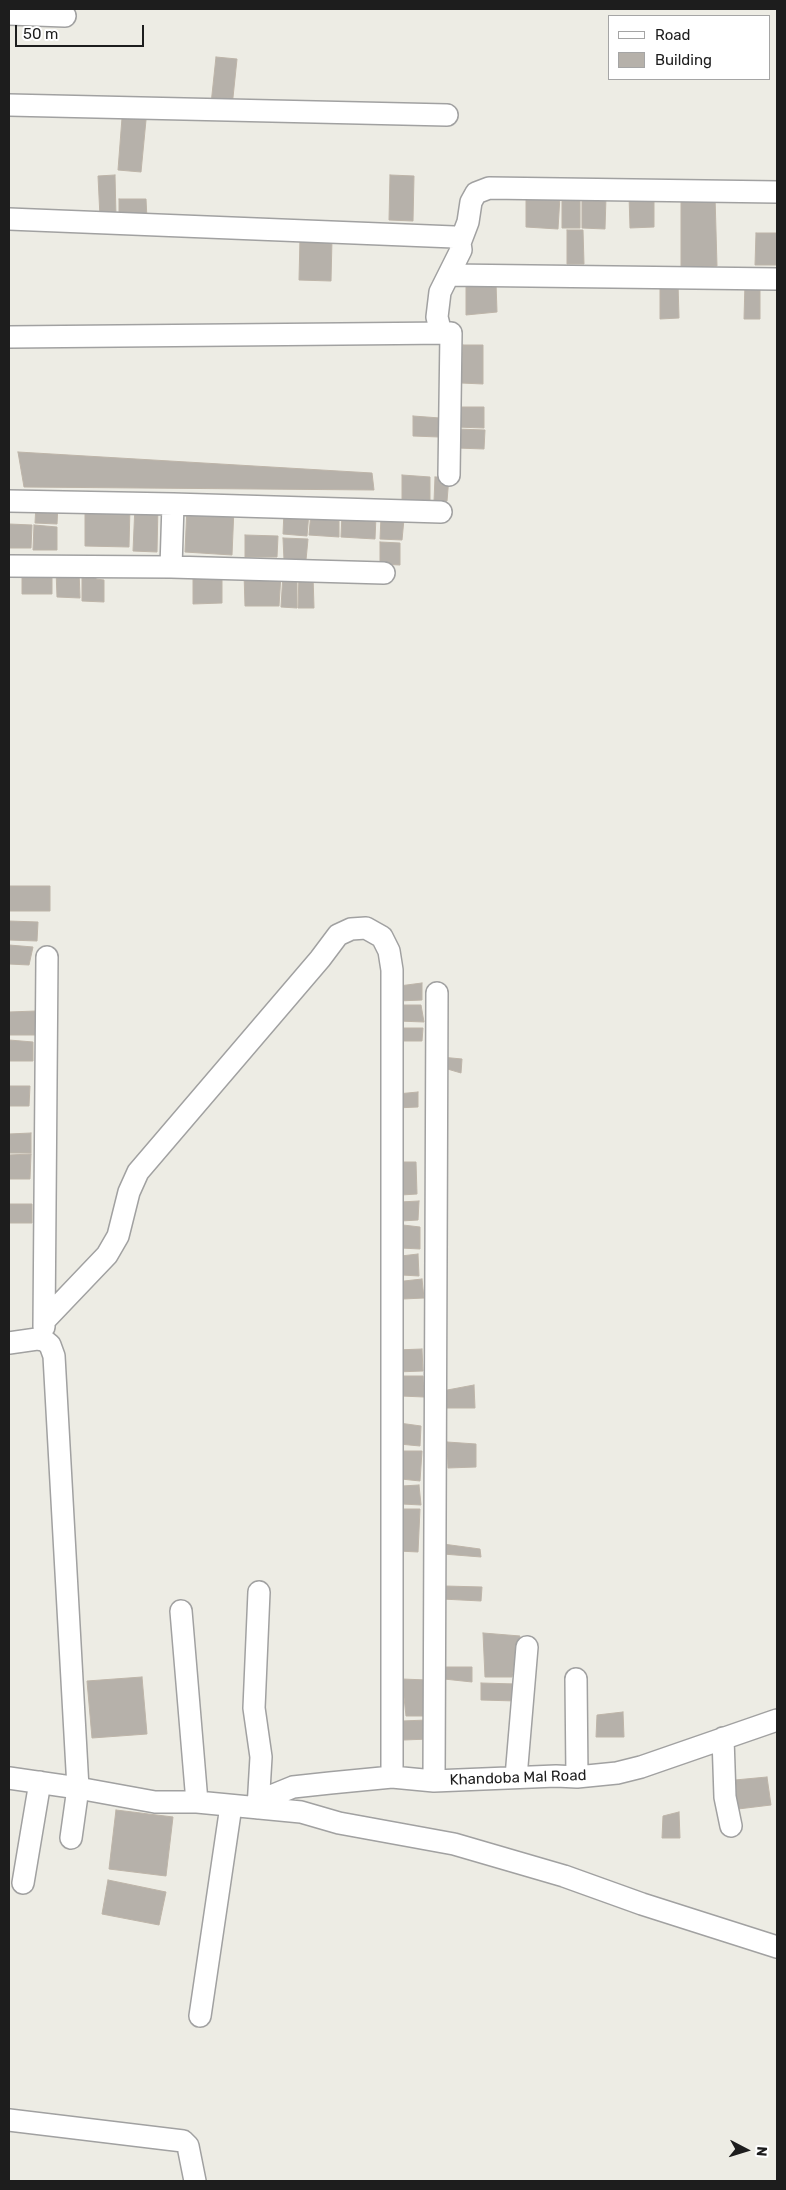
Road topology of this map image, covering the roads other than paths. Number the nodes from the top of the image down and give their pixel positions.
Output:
1 (9, 14) edge
2 (65, 16) dead end
3 (9, 105) edge
4 (447, 115) dead end
5 (777, 192) edge
6 (9, 219) edge
7 (460, 243) junction
8 (449, 275) junction
9 (777, 279) edge
10 (441, 333) junction
11 (9, 337) edge
12 (449, 475) dead end
13 (9, 501) edge
14 (173, 504) junction
15 (441, 512) dead end
16 (9, 566) edge
17 (171, 567) junction
18 (384, 573) dead end
19 (47, 957) dead end
20 (437, 993) dead end
21 (44, 1330) junction
22 (9, 1343) edge
23 (259, 1592) dead end
24 (181, 1611) dead end
25 (527, 1647) dead end
26 (576, 1679) dead end
27 (777, 1720) edge
28 (723, 1738) junction
29 (392, 1777) junction
30 (516, 1777) junction
31 (9, 1778) edge
32 (577, 1778) junction
33 (434, 1781) junction
34 (40, 1782) junction
35 (78, 1788) junction
36 (197, 1802) junction
37 (231, 1806) junction
38 (258, 1808) junction
39 (731, 1826) dead end
40 (71, 1838) dead end
41 (23, 1883) dead end
42 (777, 1947) edge
43 (200, 2016) dead end
44 (9, 2120) edge
45 (195, 2181) edge

1 - 2 street
3 - 4 street
5 - 7 street
6 - 7 street
7 - 8 street
8 - 9 street
8 - 10 street
10 - 11 street
10 - 12 street
13 - 14 street
14 - 15 street
14 - 17 street
16 - 17 street
17 - 18 street
19 - 21 street
20 - 33 street
21 - 22 street
21 - 29 street
21 - 35 street
23 - 38 street
24 - 36 street
25 - 30 street
26 - 32 street
27 - 28 street, Khandoba Mal Road
28 - 32 street, Khandoba Mal Road
28 - 39 street
29 - 33 street, Khandoba Mal Road
29 - 38 street, Khandoba Mal Road
30 - 32 street, Khandoba Mal Road
30 - 33 street, Khandoba Mal Road
31 - 34 street
34 - 35 street
34 - 41 street
35 - 36 street
35 - 40 street
36 - 37 street
37 - 38 street
37 - 43 street
38 - 42 street
44 - 45 street

